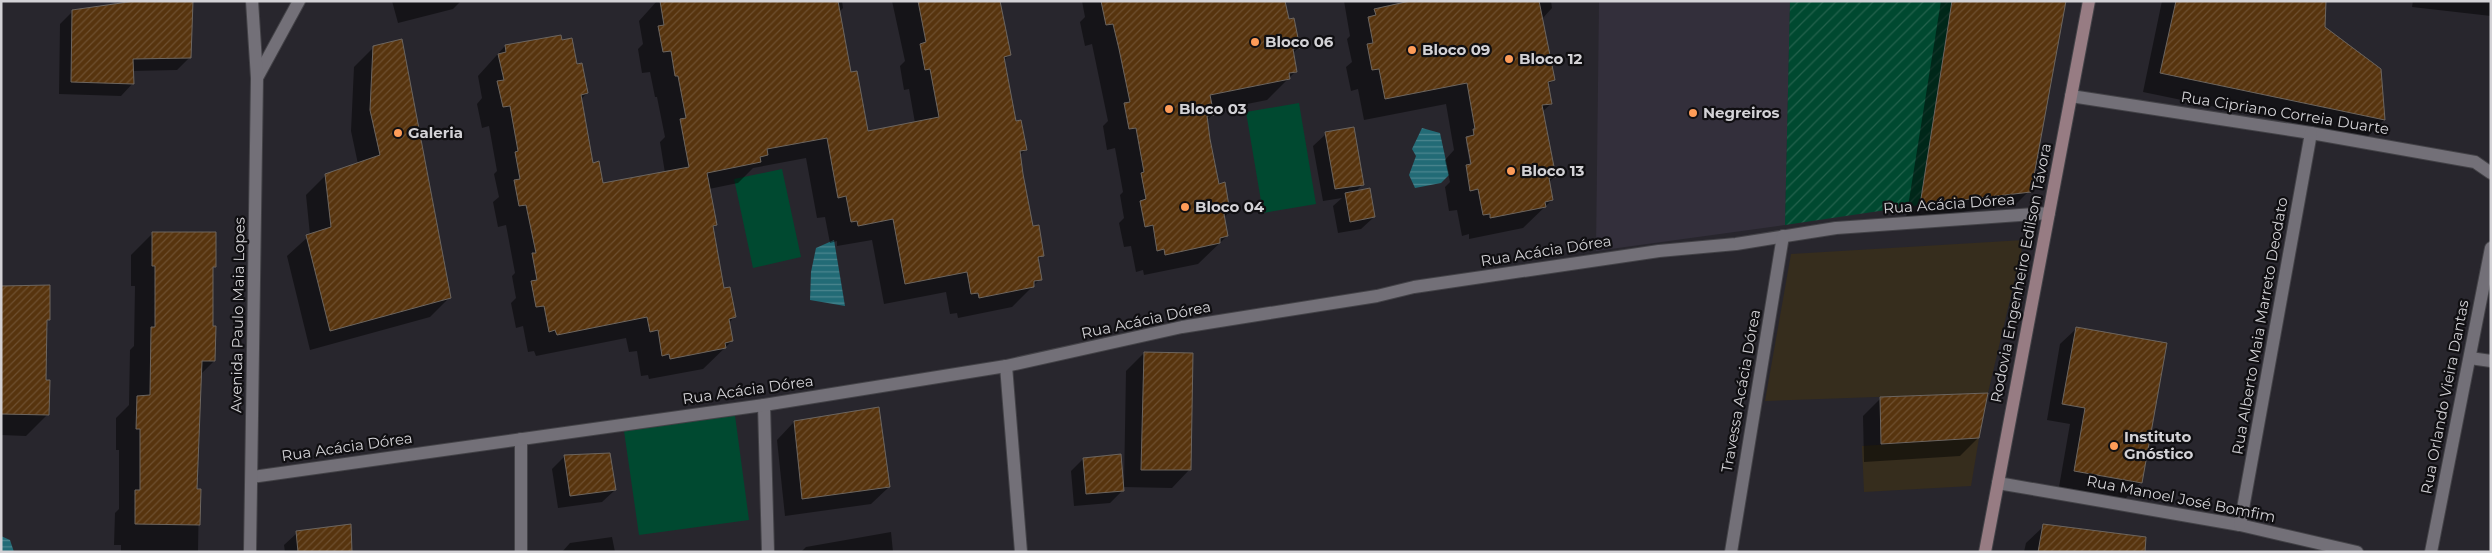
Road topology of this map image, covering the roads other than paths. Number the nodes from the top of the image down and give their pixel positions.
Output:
1 (252, 1) edge
2 (299, 1) edge
3 (2089, 1) edge
4 (257, 78) junction
5 (2071, 96) junction
6 (2311, 133) junction
7 (2491, 173) edge
8 (2049, 213) junction
9 (1783, 236) junction
10 (2491, 248) edge
11 (2470, 358) junction
12 (2491, 361) edge
13 (1006, 366) junction
14 (764, 405) junction
15 (521, 439) junction
16 (252, 477) junction
17 (1998, 482) junction
18 (2240, 525) junction
19 (250, 552) edge
20 (521, 552) edge
21 (768, 552) edge
22 (1021, 552) edge
23 (1731, 552) edge
24 (1985, 552) edge
25 (2357, 552) edge
26 (2431, 552) edge

1 - 4 street, Avenida Paulo Maia Lopes
2 - 4 street, Avenida Paulo Maia Lopes
3 - 5 main road, Rodovia Engenheiro Edilson Távora
4 - 16 street, Avenida Paulo Maia Lopes
5 - 6 street, Rua Cipriano Correia Duarte
5 - 8 main road, Rodovia Engenheiro Edilson Távora
6 - 7 street, Rua Cipriano Correia Duarte
6 - 18 street, Rua Alberto Maia Marreto Deodato
8 - 9 street, Rua Acácia Dórea
8 - 17 main road, Rodovia Engenheiro Edilson Távora
9 - 13 street, Rua Acácia Dórea
9 - 23 street, Travessa Acácia Dórea
10 - 11 street, Rua Orlando Vieira Dantas
11 - 12 street
11 - 26 street, Rua Orlando Vieira Dantas
13 - 14 street, Rua Acácia Dórea
13 - 22 street
14 - 15 street, Rua Acácia Dórea
14 - 21 street
15 - 16 street, Rua Acácia Dórea
15 - 20 street
16 - 19 street, Avenida Paulo Maia Lopes
17 - 18 street, Rua Manoel José Bomfim
17 - 24 main road, Rodovia Engenheiro Edilson Távora
18 - 25 street, Rua Manoel José Bomfim

